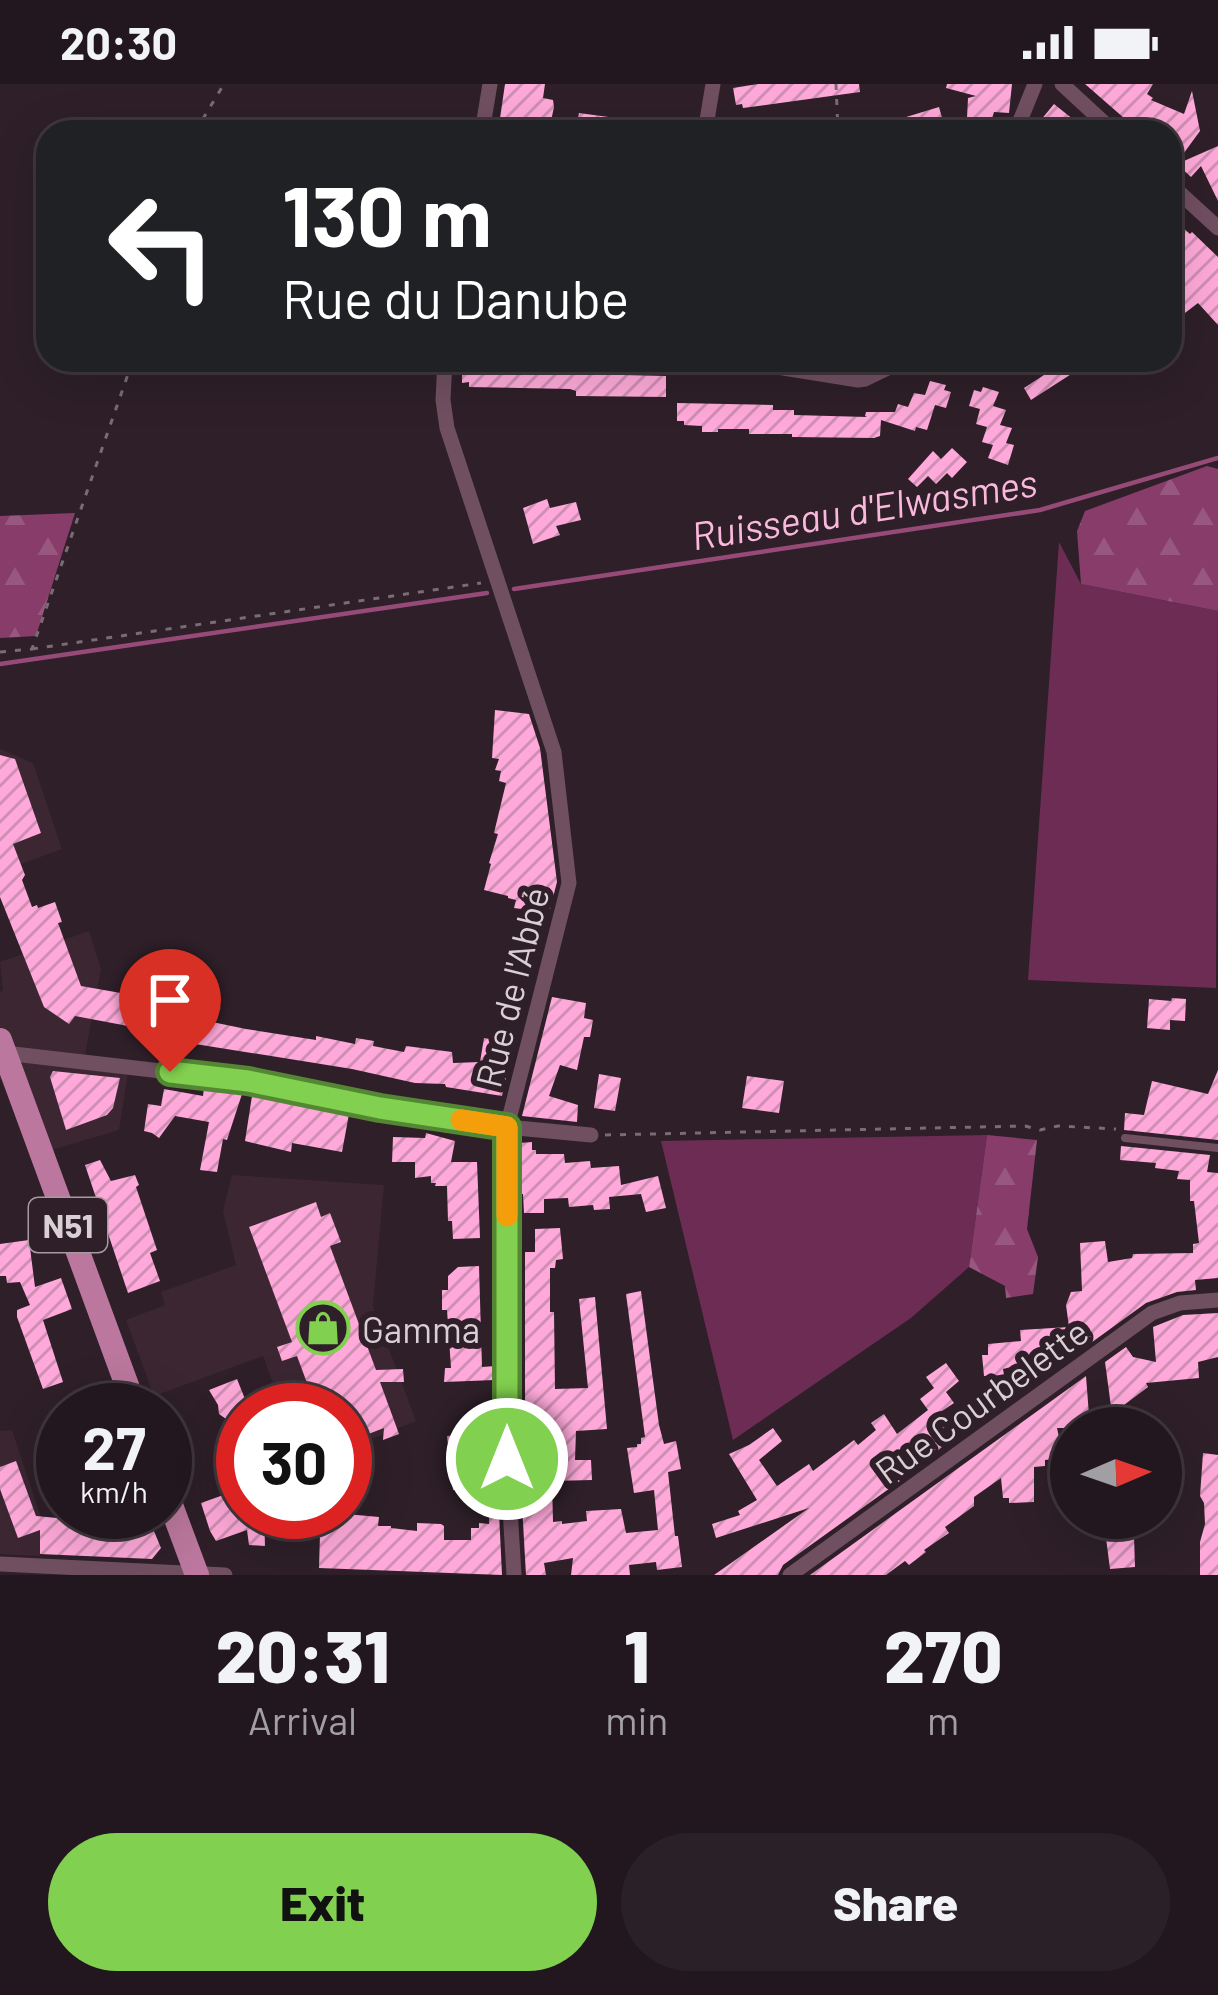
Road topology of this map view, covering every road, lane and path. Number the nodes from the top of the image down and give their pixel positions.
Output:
1 (224, 84) edge
2 (490, 84) edge
3 (713, 84) edge
4 (836, 84) edge
5 (1035, 84) edge
6 (1062, 84) edge
7 (202, 120) edge
8 (484, 120) edge
9 (707, 120) edge
10 (838, 120) edge
11 (1020, 120) edge
12 (1101, 120) edge
13 (1182, 195) edge
14 (1218, 228) edge
15 (129, 372) edge
16 (445, 372) edge
17 (802, 372) edge
18 (881, 372) edge
19 (499, 580) junction
20 (32, 649) junction
21 (0, 652) edge
22 (2, 1046) edge
23 (507, 1127) junction
24 (591, 1135) joint
25 (1125, 1138) joint
26 (1218, 1148) edge
27 (1218, 1300) edge
28 (126, 1383) edge
29 (183, 1539) edge
30 (0, 1564) edge
31 (196, 1574) edge
32 (225, 1575) edge
33 (514, 1575) edge
34 (790, 1575) edge

1 - 7 path
2 - 8 street
3 - 9 street
4 - 10 path
5 - 11 street
6 - 12 street
13 - 14 street
15 - 20 path
16 - 19 street, Rue de l'Abbé
17 - 18 street
19 - 20 path
19 - 23 street, Rue de l'Abbé
20 - 21 path
22 - 23 street
22 - 28 main road, N51
23 - 24 street
23 - 33 street, Rue de l'Abbé
24 - 25 path
25 - 26 lane
27 - 34 street, Rue Courbelette
29 - 31 main road
30 - 31 street
31 - 32 street

